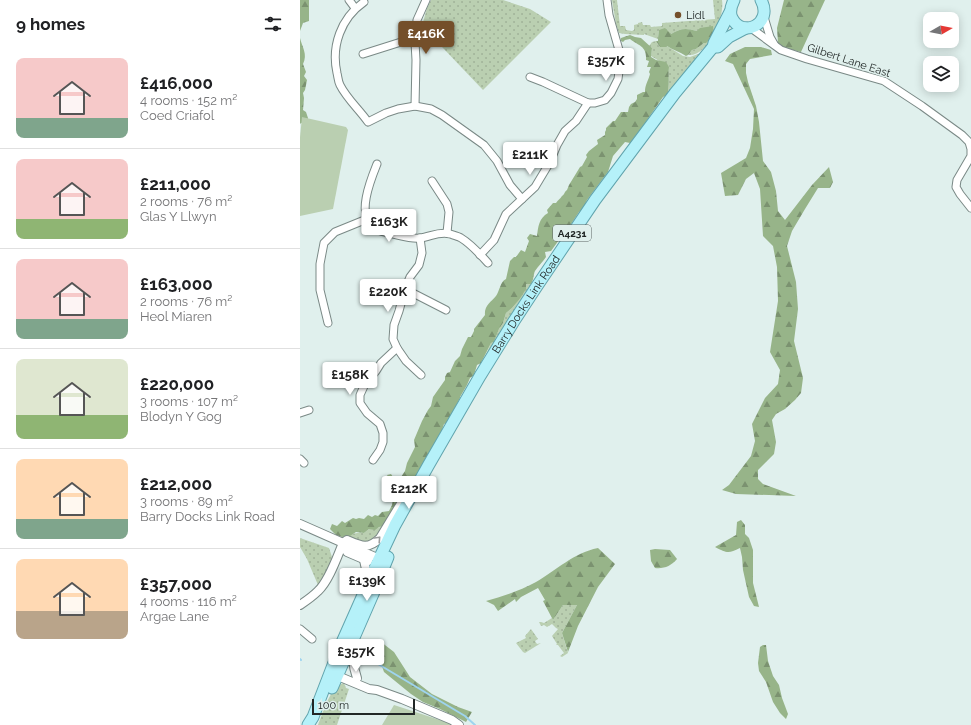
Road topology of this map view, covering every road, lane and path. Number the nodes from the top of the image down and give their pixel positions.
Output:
1 (349, 0) edge
2 (426, 0) edge
3 (607, 0) edge
4 (761, 0) edge
5 (769, 0) edge
6 (364, 2) dead end
7 (731, 5) edge
8 (355, 8) junction
9 (764, 14) junction
10 (749, 28) junction
11 (415, 42) junction
12 (775, 46) junction
13 (713, 48) junction
14 (363, 54) dead end
15 (530, 77) dead end
16 (588, 103) junction
17 (415, 106) junction
18 (377, 164) dead end
19 (432, 181) dead end
20 (522, 199) junction
21 (971, 208) edge
22 (367, 219) junction
23 (447, 233) junction
24 (420, 238) junction
25 (480, 254) junction
26 (488, 263) dead end
27 (404, 289) junction
28 (446, 310) dead end
29 (328, 323) dead end
30 (397, 348) junction
31 (421, 375) dead end
32 (309, 410) dead end
33 (300, 413) edge
34 (448, 432) junction
35 (373, 460) dead end
36 (300, 524) edge
37 (343, 542) junction
38 (364, 560) junction
39 (381, 563) junction
40 (372, 597) junction
41 (300, 605) edge
42 (300, 629) edge
43 (312, 639) dead end
44 (342, 644) junction
45 (335, 671) junction
46 (357, 678) junction
47 (377, 690) junction
48 (308, 725) edge
49 (316, 725) edge
50 (459, 725) edge

1 - 8 street
2 - 11 street
3 - 16 street
4 - 9 main road
5 - 9 main road, A4231
6 - 8 street
7 - 10 main road, A4231
7 - 13 main road, Barry Docks Link Road / A4231
8 - 17 street
9 - 10 main road, A4231
9 - 12 street
10 - 12 street, Gilbert Lane East
10 - 13 main road, Barry Docks Link Road / A4231
11 - 14 street
11 - 17 street
12 - 21 street, Gilbert Lane East
13 - 34 main road, Barry Docks Link Road / A4231
15 - 16 street
16 - 20 street
17 - 20 street
18 - 22 street
19 - 23 street
20 - 25 street
22 - 24 street
22 - 29 street
23 - 24 street
23 - 25 street
24 - 27 street
25 - 26 street
27 - 28 street
27 - 30 street
30 - 31 street
30 - 35 street
32 - 33 street
37 -> 34 street
34 - 39 main road, Barry Docks Link Road / A4231
36 - 37 street
37 - 38 street
37 - 39 street
37 - 41 street
38 - 39 street
38 - 44 street
39 - 40 main road, Barry Docks Link Road / A4231
39 - 44 main road, Barry Docks Link Road / A4231
40 - 45 main road, Barry Docks Link Road / A4231
40 - 46 street
42 - 43 street
44 - 45 main road, Barry Docks Link Road / A4231
45 - 46 street
45 - 47 street
45 - 48 main road, Barry Docks Link Road / A4231
45 - 49 main road, Barry Docks Link Road / A4231
46 - 47 street
47 - 50 street

